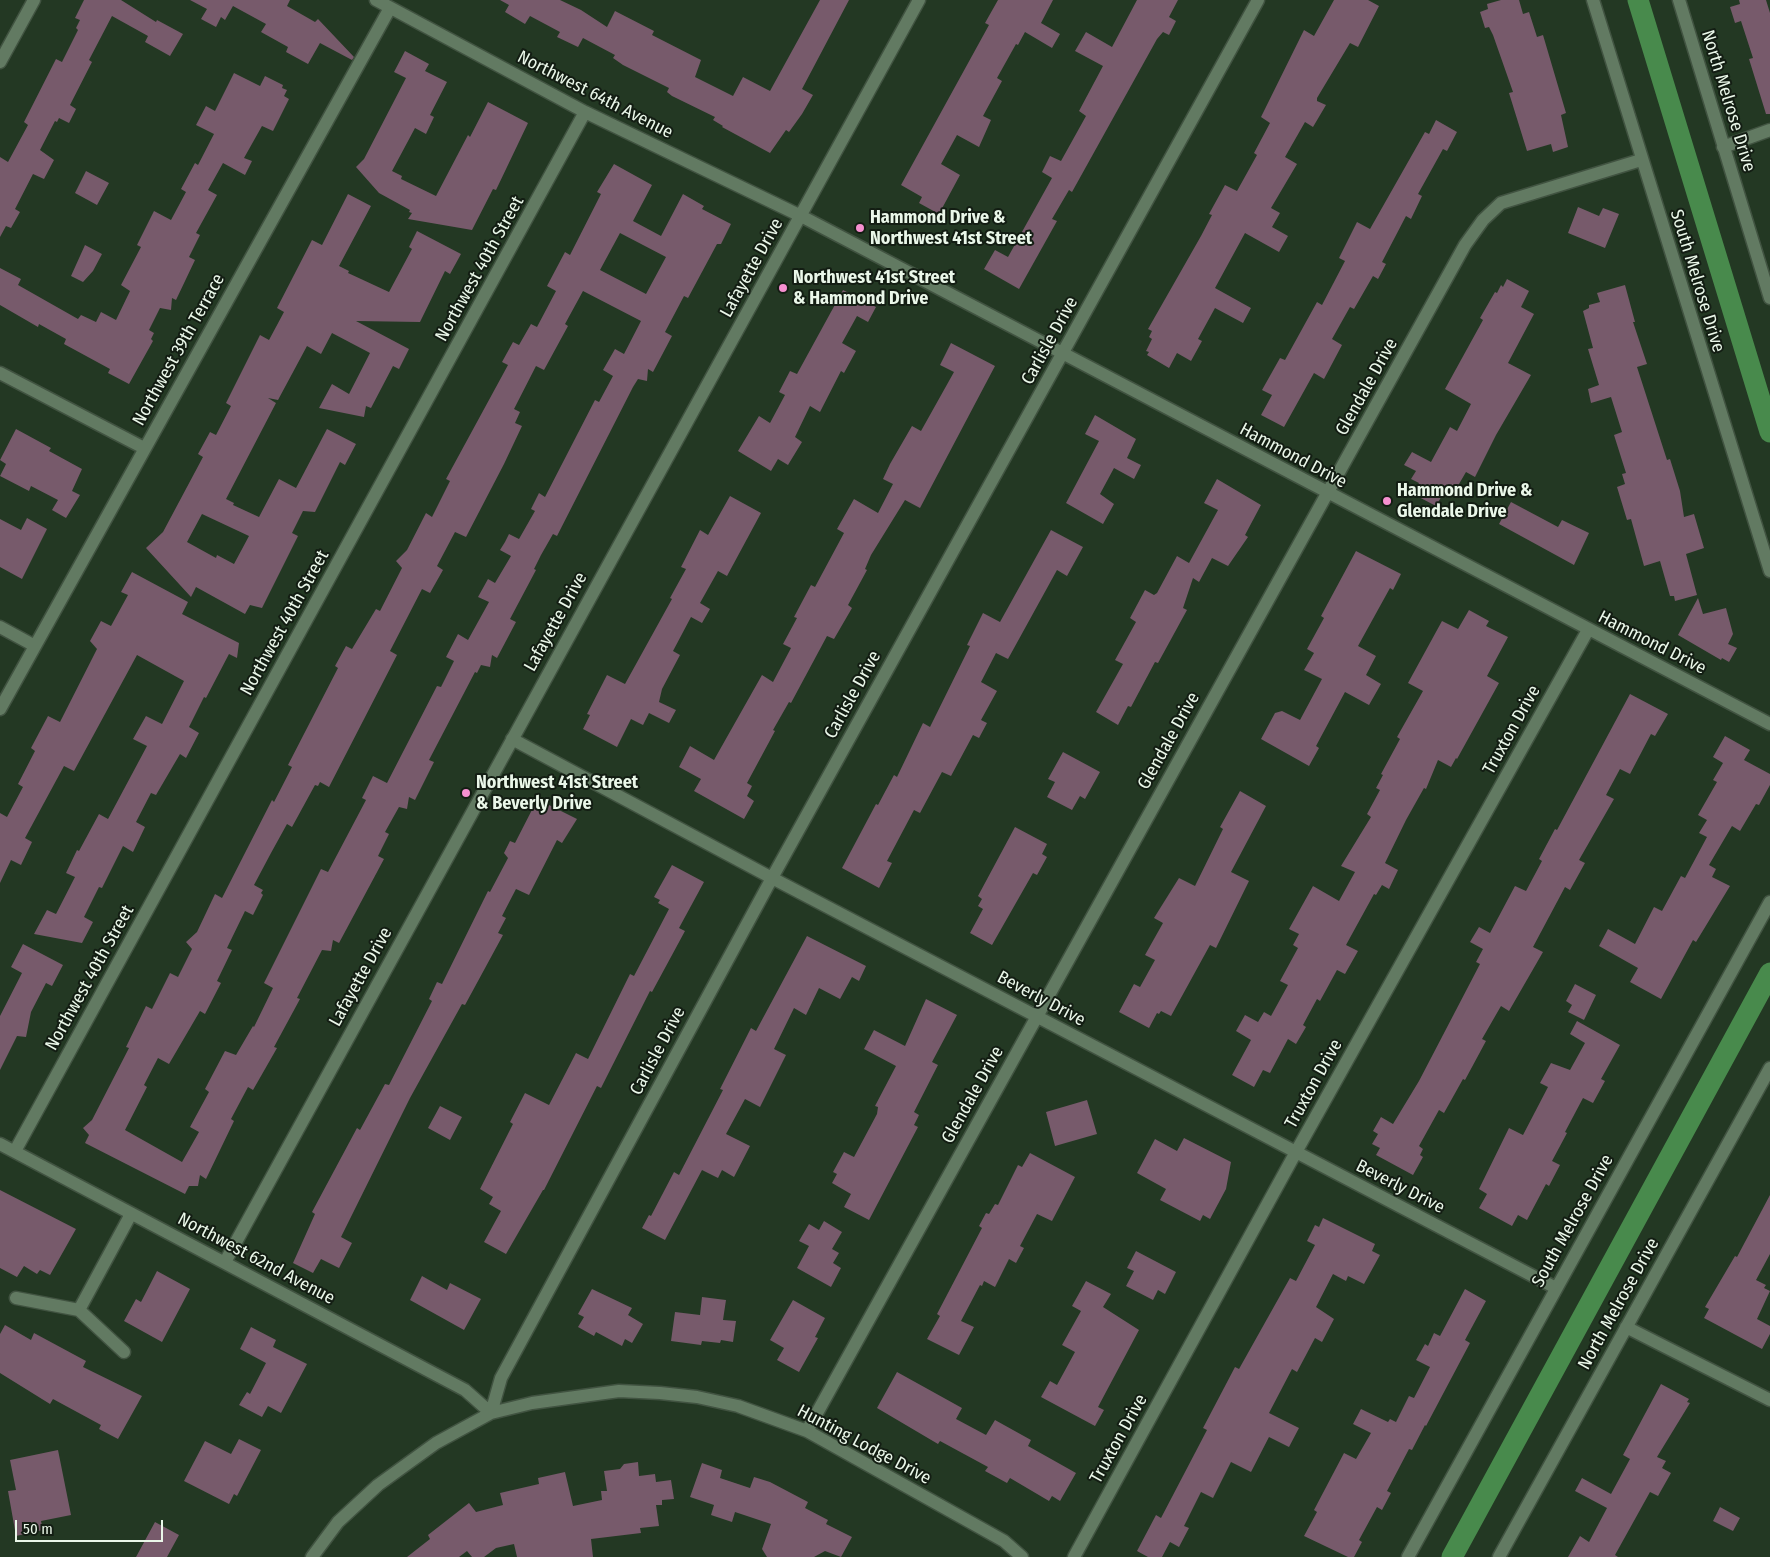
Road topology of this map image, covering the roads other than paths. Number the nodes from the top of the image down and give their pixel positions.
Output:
1 (34, 0) edge
2 (376, 0) edge
3 (919, 0) edge
4 (1258, 0) edge
5 (1593, 0) edge
6 (1679, 0) edge
7 (390, 8) junction
8 (0, 62) edge
9 (586, 112) junction
10 (1770, 130) edge
11 (1723, 147) junction
12 (1641, 160) junction
13 (801, 216) junction
14 (1770, 298) edge
15 (1063, 355) junction
16 (0, 373) edge
17 (144, 448) junction
18 (1328, 494) junction
19 (1770, 571) edge
20 (0, 627) edge
21 (1588, 630) junction
22 (35, 646) junction
23 (0, 709) edge
24 (1770, 724) edge
25 (512, 739) junction
26 (772, 878) junction
27 (1770, 902) edge
28 (1036, 1016) junction
29 (1770, 1068) edge
30 (0, 1144) edge
31 (15, 1151) junction
32 (1296, 1152) junction
33 (131, 1214) junction
34 (225, 1262) junction
35 (1556, 1288) junction
36 (16, 1298) dead end
37 (79, 1310) junction
38 (1626, 1327) junction
39 (124, 1352) dead end
40 (1770, 1400) edge
41 (491, 1413) junction
42 (807, 1430) junction
43 (312, 1557) edge
44 (1022, 1557) edge
45 (1074, 1557) edge
46 (1408, 1557) edge
47 (1499, 1557) edge

1 - 8 street
2 - 7 street, Northwest 64th Avenue
3 - 13 street, Lafayette Drive
4 - 15 street, Carlisle Drive
5 - 12 street, South Melrose Drive
6 - 11 street, North Melrose Drive
7 - 9 street, Northwest 64th Avenue
7 - 17 street, Northwest 39th Terrace
9 - 13 street, Northwest 64th Avenue
9 - 31 street, Northwest 40th Street
10 - 11 street
11 - 14 street, North Melrose Drive
12 - 18 street, Glendale Drive
12 - 19 street, South Melrose Drive
13 - 15 street, Hammond Drive
13 - 25 street, Lafayette Drive
15 - 18 street, Hammond Drive
15 - 26 street, Carlisle Drive
16 - 17 street
17 - 22 street, Northwest 39th Terrace
18 - 21 street, Hammond Drive
18 - 28 street, Glendale Drive
20 - 22 street
21 - 24 street, Hammond Drive
21 - 32 street, Truxton Drive
22 - 23 street, Northwest 39th Terrace
25 - 26 street, Beverly Drive
25 - 34 street, Lafayette Drive
26 - 28 street, Beverly Drive
26 - 41 street, Carlisle Drive
27 - 35 street, South Melrose Drive
28 - 32 street, Beverly Drive
28 - 42 street, Glendale Drive
29 - 38 street, North Melrose Drive
30 - 31 street, Northwest 62nd Avenue
31 - 33 street, Northwest 62nd Avenue
32 - 35 street, Beverly Drive
32 - 45 street, Truxton Drive
33 - 34 street, Northwest 62nd Avenue
33 - 37 street
34 - 41 street, Northwest 62nd Avenue
35 - 46 street, South Melrose Drive
36 - 37 street
37 - 39 street
38 - 40 street
38 - 47 street, North Melrose Drive
41 - 42 street, Hunting Lodge Drive
41 - 43 street, Hunting Lodge Drive
42 - 44 street, Hunting Lodge Drive

